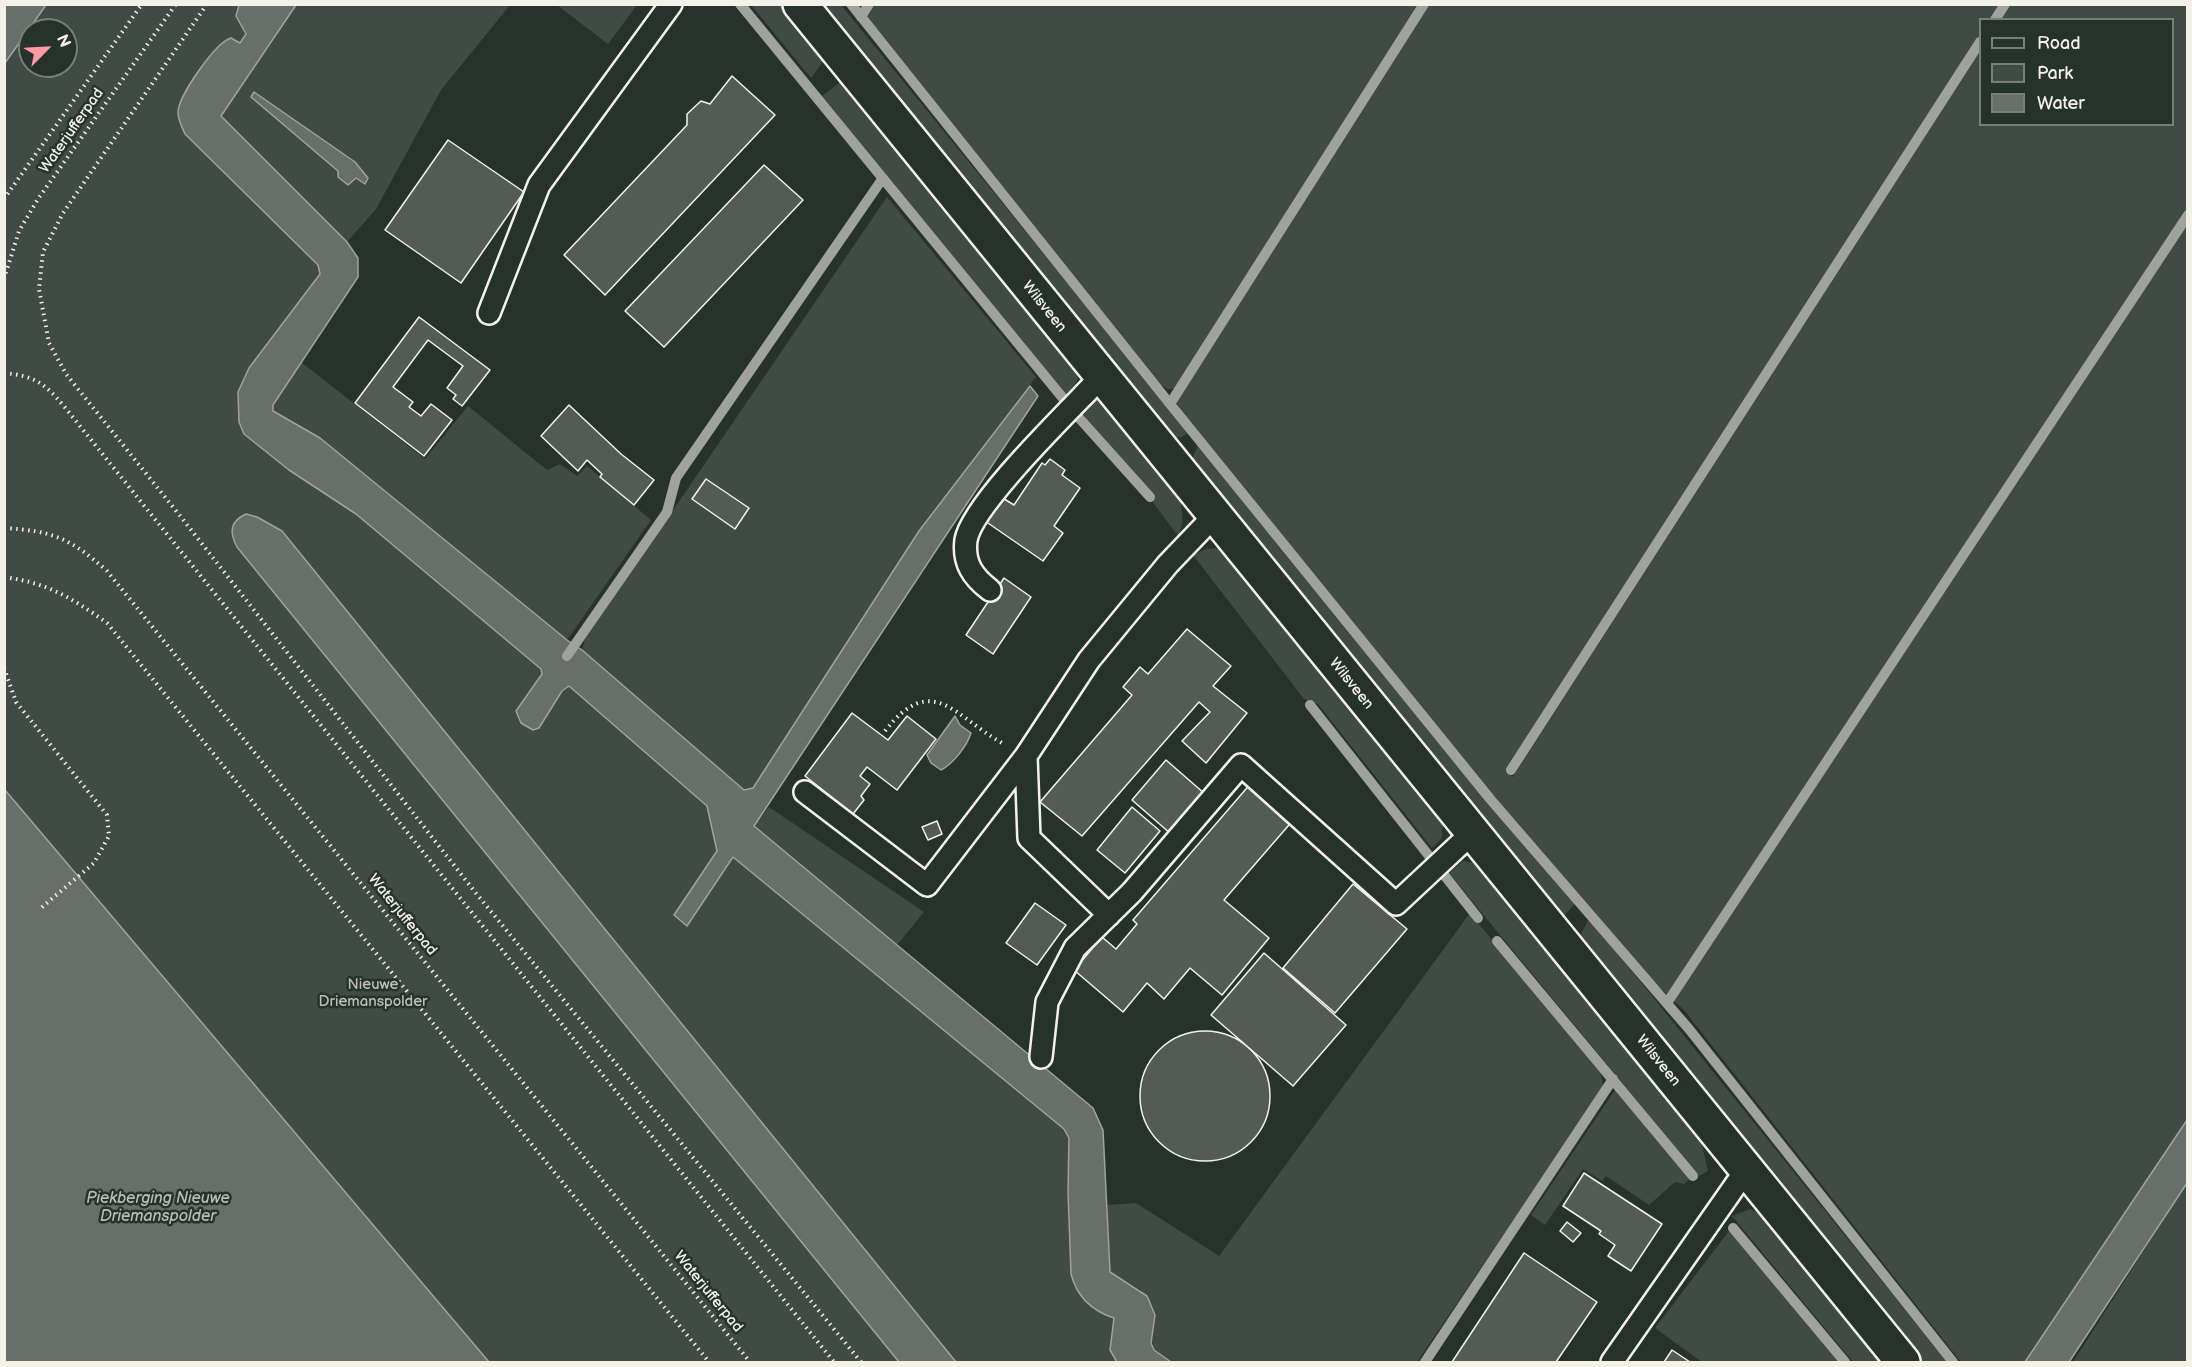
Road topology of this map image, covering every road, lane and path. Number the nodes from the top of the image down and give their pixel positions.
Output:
1 (141, 4) edge
2 (176, 4) edge
3 (207, 4) edge
4 (671, 4) edge
5 (800, 4) edge
6 (4, 199) edge
7 (4, 279) edge
8 (489, 313) dead end
9 (4, 373) edge
10 (1101, 376) junction
11 (1214, 516) junction
12 (4, 528) edge
13 (4, 577) edge
14 (990, 590) dead end
15 (4, 668) edge
16 (885, 731) dead end
17 (1026, 756) junction
18 (805, 792) dead end
19 (1472, 833) junction
20 (40, 908) dead end
21 (1109, 915) junction
22 (1041, 1057) dead end
23 (1746, 1170) junction
24 (709, 1362) edge
25 (750, 1362) edge
26 (834, 1362) edge
27 (861, 1362) edge
28 (1612, 1362) edge
29 (1903, 1362) edge

1 - 6 path
2 - 7 path, Waterjufferpad
3 - 27 path
4 - 8 lane
5 - 10 street, Wilsveen
9 - 26 path
10 - 11 street, Wilsveen
10 - 14 lane
11 - 17 lane
11 - 19 street, Wilsveen
12 - 25 path, Waterjufferpad
13 - 24 path
15 - 20 path
16 - 17 path
17 - 18 lane
17 - 21 lane
19 - 21 lane
19 - 23 street, Wilsveen
21 - 22 lane
23 - 28 lane
23 - 29 street, Wilsveen

